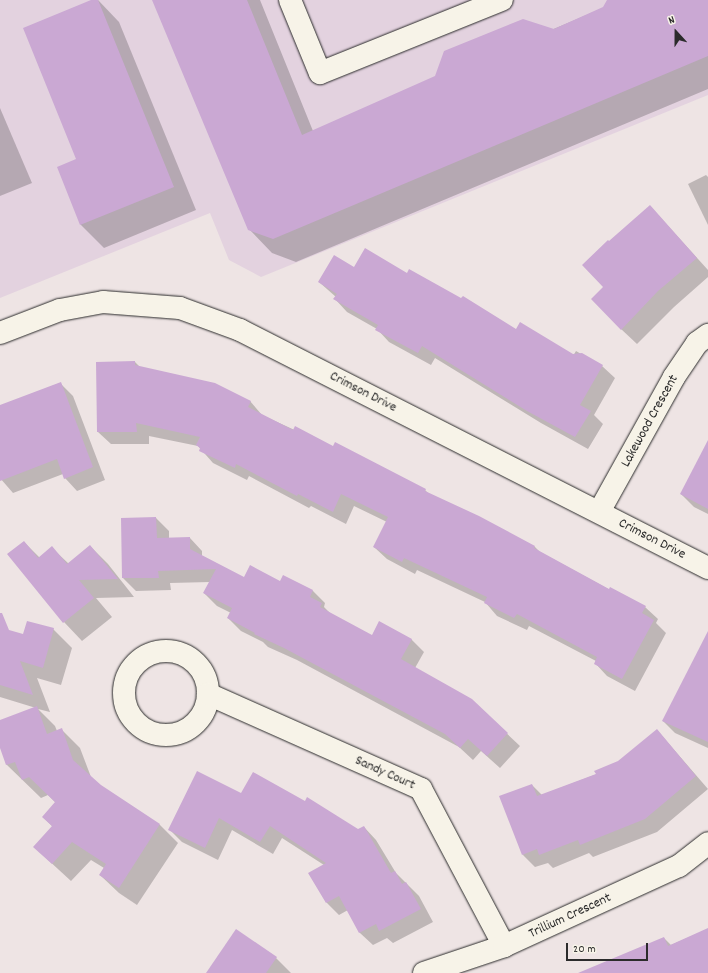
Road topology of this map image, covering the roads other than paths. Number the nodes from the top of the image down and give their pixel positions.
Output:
1 (290, 0) edge
2 (502, 0) edge
3 (0, 333) edge
4 (708, 335) edge
5 (599, 512) junction
6 (708, 568) edge
7 (208, 694) dead end
8 (708, 843) edge
9 (504, 946) junction
10 (424, 973) edge

1 - 2 street
3 - 5 street, Crimson Drive
4 - 5 street, Lakewood Crescent
5 - 6 street, Crimson Drive
7 - 9 street, Sandy Court
8 - 9 street, Trillium Crescent
9 - 10 street, Trillium Crescent

